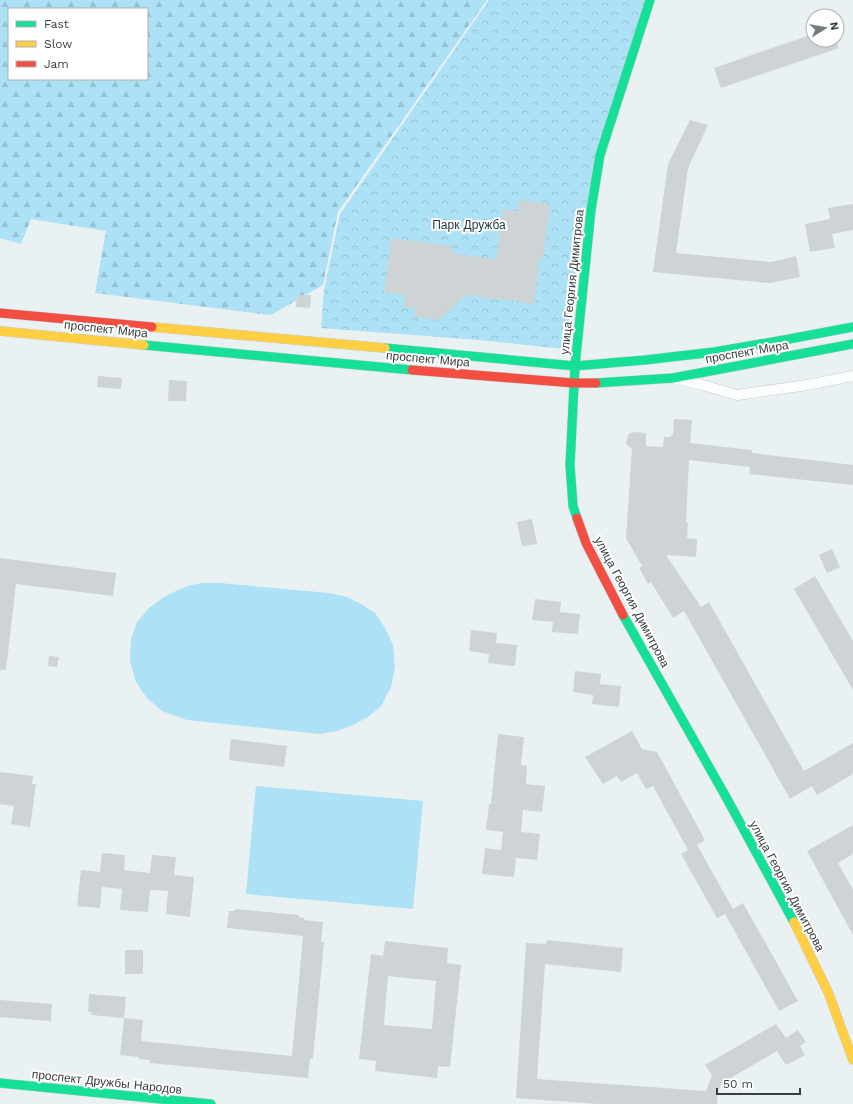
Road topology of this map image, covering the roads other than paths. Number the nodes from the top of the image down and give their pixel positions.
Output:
1 (650, 0) edge
2 (0, 313) edge
3 (853, 327) edge
4 (0, 331) edge
5 (853, 344) edge
6 (575, 366) junction
7 (853, 376) edge
8 (673, 378) junction
9 (574, 384) junction
10 (853, 1060) edge
11 (0, 1083) edge
12 (211, 1104) edge

1 - 6 street, улица Георгия Димитрова
2 - 6 street, проспект Мира
3 - 6 street, проспект Мира
4 - 9 street, проспект Мира
5 - 8 street, проспект Мира
6 - 9 street, улица Георгия Димитрова
7 - 8 street
8 - 9 street, проспект Мира
9 - 10 street, улица Георгия Димитрова
11 - 12 street, проспект Дружбы Народов

